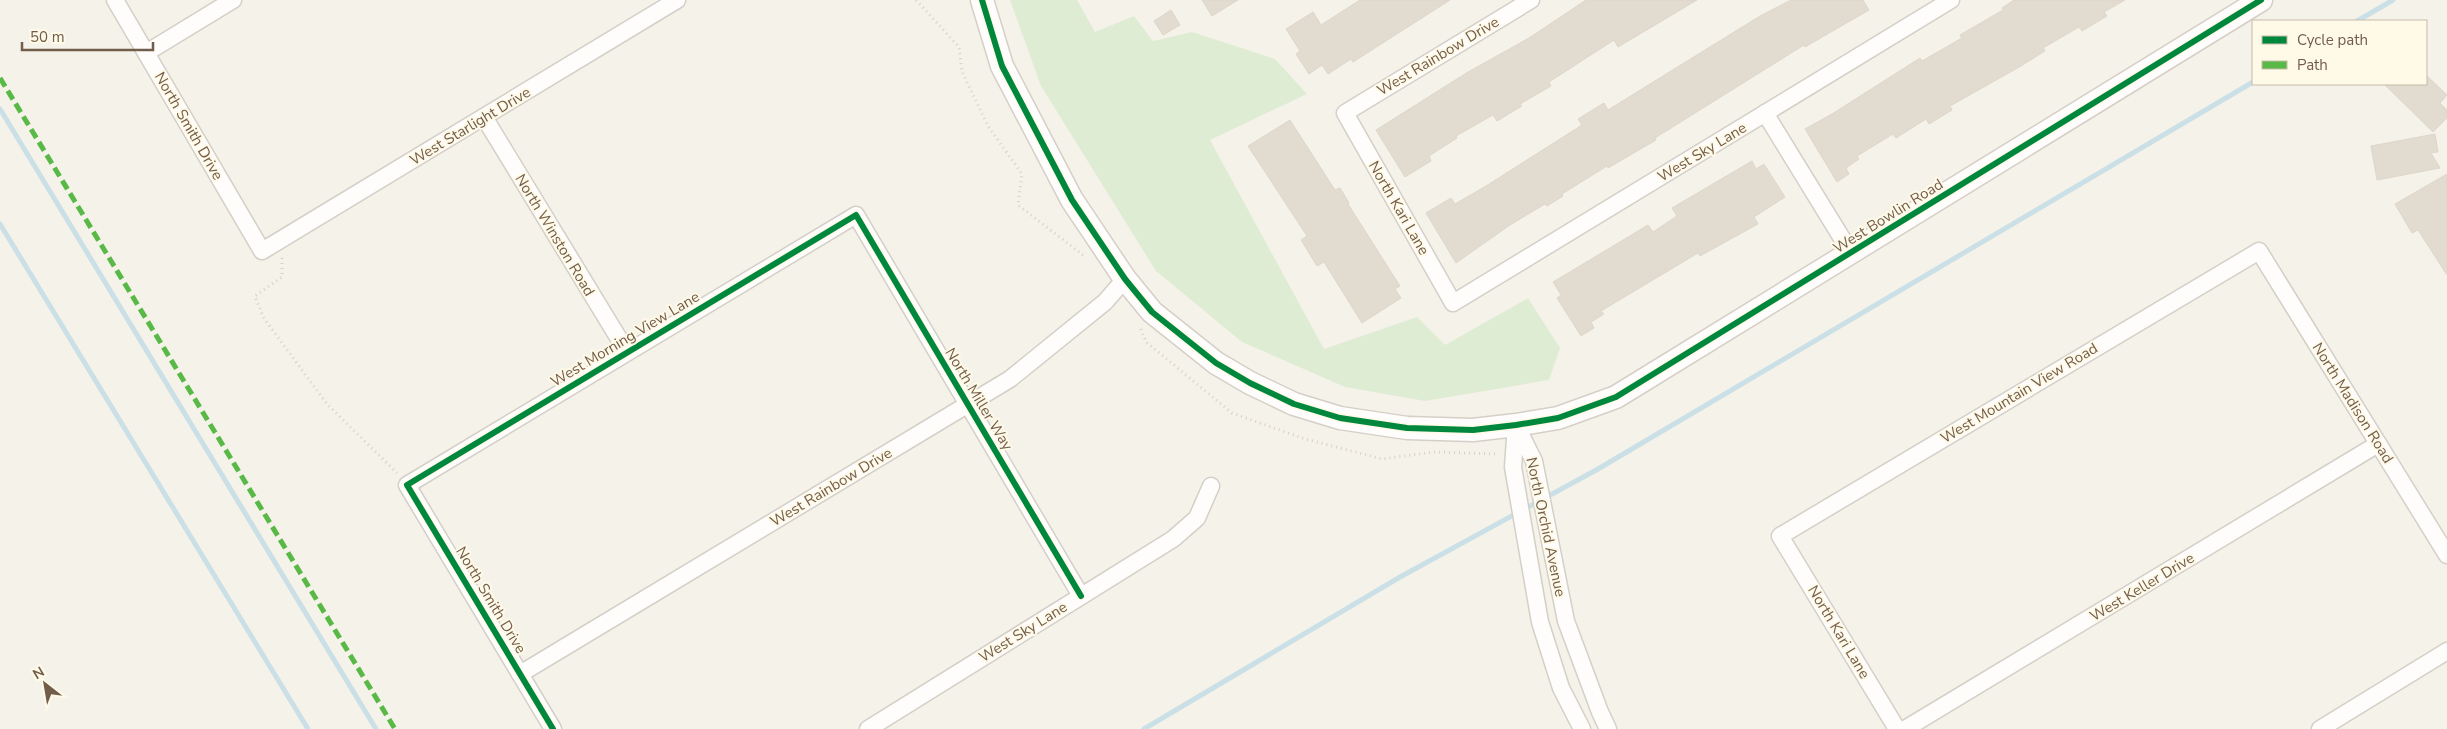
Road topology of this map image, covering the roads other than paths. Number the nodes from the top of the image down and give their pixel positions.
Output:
1 (115, 0) edge
2 (234, 0) edge
3 (677, 0) edge
4 (982, 0) edge
5 (1531, 0) edge
6 (1951, 0) edge
7 (2261, 0) edge
8 (146, 53) junction
9 (1344, 113) joint
10 (1765, 113) junction
11 (484, 117) junction
12 (856, 215) joint
13 (268, 248) joint
14 (2259, 251) joint
15 (1851, 253) junction
16 (1125, 279) junction
17 (1453, 303) joint
18 (627, 352) junction
19 (968, 404) junction
20 (1516, 425) junction
21 (2378, 444) junction
22 (406, 485) joint
23 (1211, 486) dead end
24 (1780, 536) joint
25 (2447, 555) edge
26 (1082, 596) junction
27 (2447, 651) edge
28 (520, 674) junction
29 (553, 729) edge
30 (868, 729) edge
31 (1582, 729) edge
32 (1608, 729) edge
33 (1897, 729) edge
34 (1905, 729) edge
35 (2320, 729) edge

1 - 8 street, North Smith Drive
2 - 8 street
3 - 11 street, West Starlight Drive
4 - 16 street, West Bowlin Road
5 - 9 street, West Rainbow Drive
6 - 10 street, West Sky Lane
7 - 15 street, West Bowlin Road
8 - 13 street, North Smith Drive
9 - 17 street, North Kari Lane
10 - 15 street
10 - 17 street, West Sky Lane
11 - 13 street, West Starlight Drive
11 - 18 street, North Winston Road
12 - 18 street, West Morning View Lane
12 - 19 street, North Miller Way
14 - 21 street, North Madison Road
14 - 24 street, West Mountain View Road
15 - 20 street, West Bowlin Road
16 - 19 street, West Rainbow Drive
16 - 20 street, West Bowlin Road
18 - 22 street, West Morning View Lane
19 - 26 street, North Miller Way
19 - 28 street, West Rainbow Drive
20 - 31 street, North Orchid Avenue
20 - 32 street, North Orchid Avenue
21 - 25 street, North Madison Road
21 - 34 street, West Keller Drive
22 - 28 street, North Smith Drive
23 - 26 street, West Sky Lane
24 - 33 street, North Kari Lane
26 - 30 street, West Sky Lane
27 - 35 street
28 - 29 street, North Smith Drive

